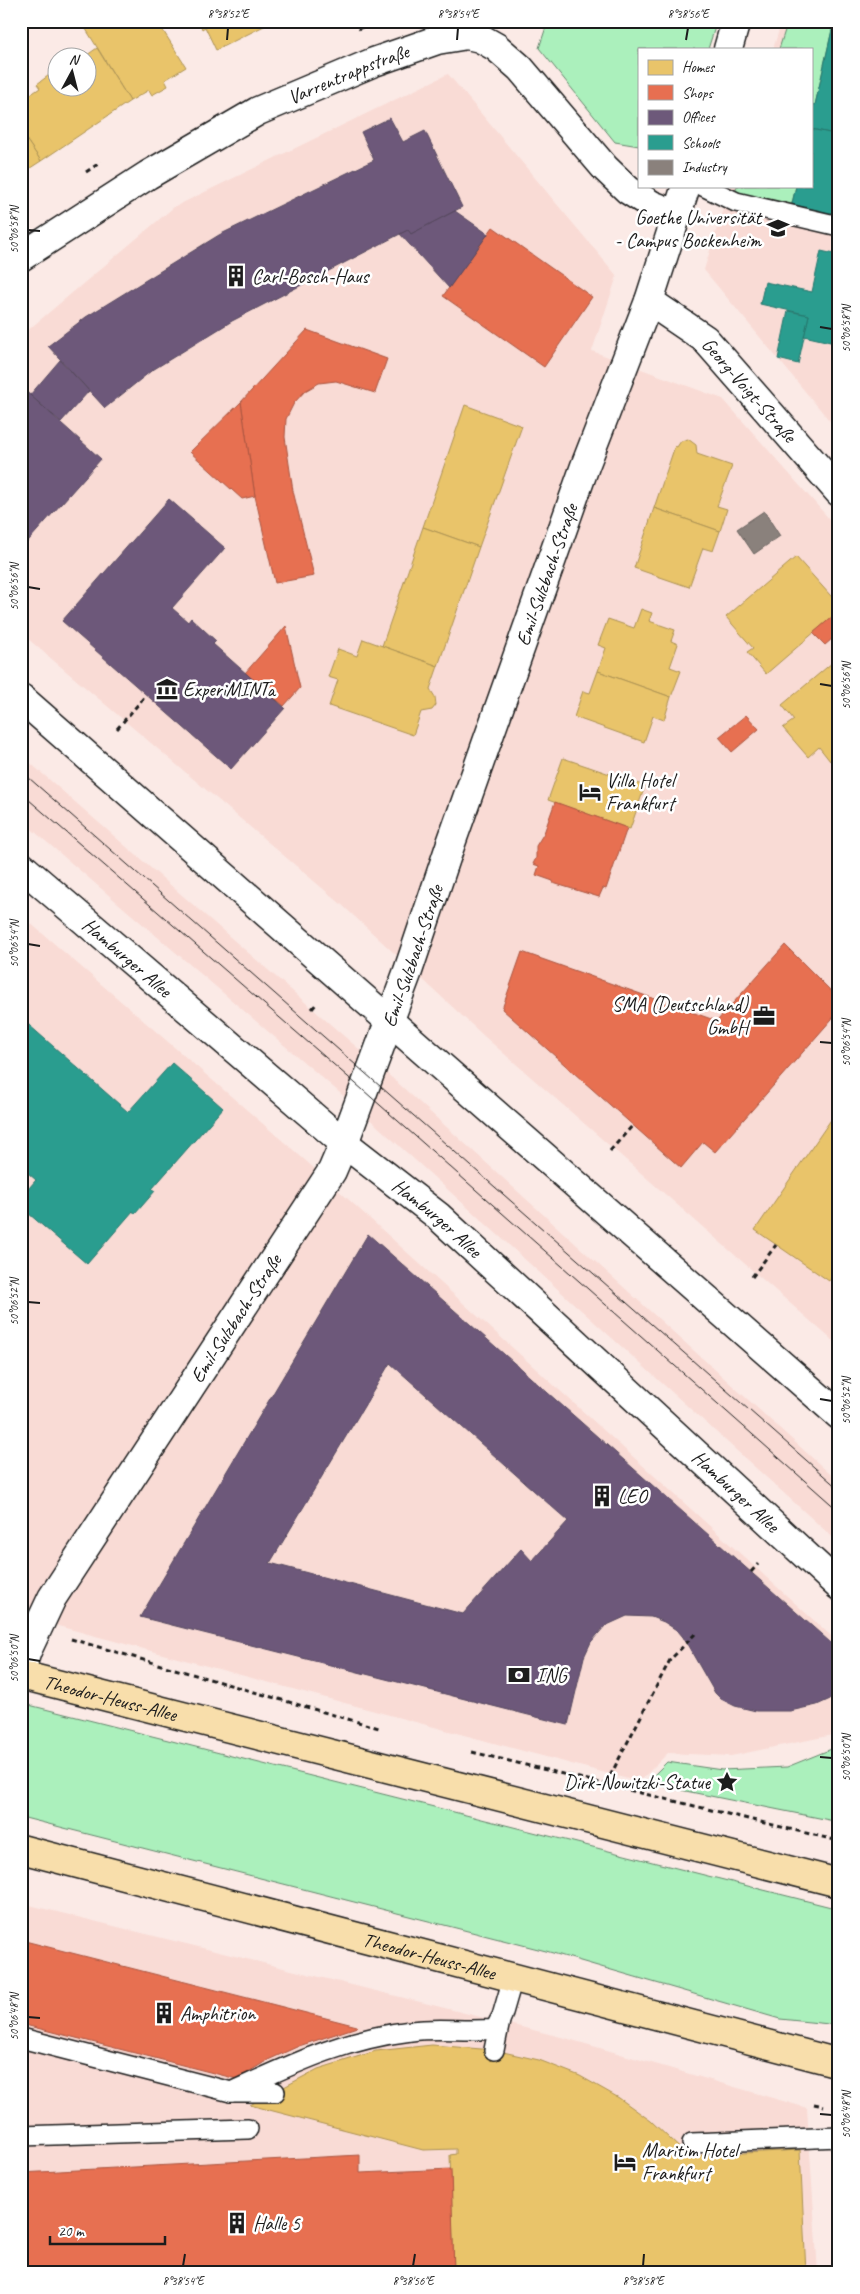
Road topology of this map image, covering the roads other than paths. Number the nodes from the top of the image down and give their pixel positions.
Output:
1 (736, 21) edge
2 (468, 28) edge
3 (728, 48) edge
4 (685, 188) edge
5 (707, 188) edge
6 (676, 215) junction
7 (839, 226) edge
8 (21, 257) edge
9 (649, 301) junction
10 (839, 492) edge
11 (21, 698) edge
12 (21, 866) edge
13 (389, 1020) junction
14 (344, 1143) junction
15 (839, 1415) edge
16 (839, 1586) edge
17 (21, 1669) edge
18 (21, 1675) edge
19 (21, 1849) edge
20 (839, 1883) edge
21 (513, 1978) junction
22 (500, 2021) junction
23 (21, 2038) edge
24 (494, 2050) dead end
25 (839, 2063) edge
26 (231, 2092) junction
27 (275, 2092) dead end
28 (248, 2129) dead end
29 (21, 2136) edge
30 (839, 2137) edge
31 (692, 2143) dead end

1 - 3 street
2 - 6 street, Varrentrappstraße
2 - 8 street, Varrentrappstraße
4 - 6 street, Emil-Sulzbach-Straße
5 - 7 lane
6 - 9 street, Emil-Sulzbach-Straße
9 - 10 street, Georg-Voigt-Straße
9 - 13 street, Emil-Sulzbach-Straße
11 - 13 street
12 - 14 street, Hamburger Allee
13 - 14 street, Emil-Sulzbach-Straße
13 - 15 street
14 - 16 street, Hamburger Allee
14 - 17 street, Emil-Sulzbach-Straße
18 - 20 main road, Theodor-Heuss-Allee
19 - 21 main road, Theodor-Heuss-Allee
21 - 22 lane
21 - 25 main road, Theodor-Heuss-Allee
22 - 24 lane
22 - 26 lane
23 - 26 lane
26 - 27 lane
28 - 29 lane
30 - 31 lane

